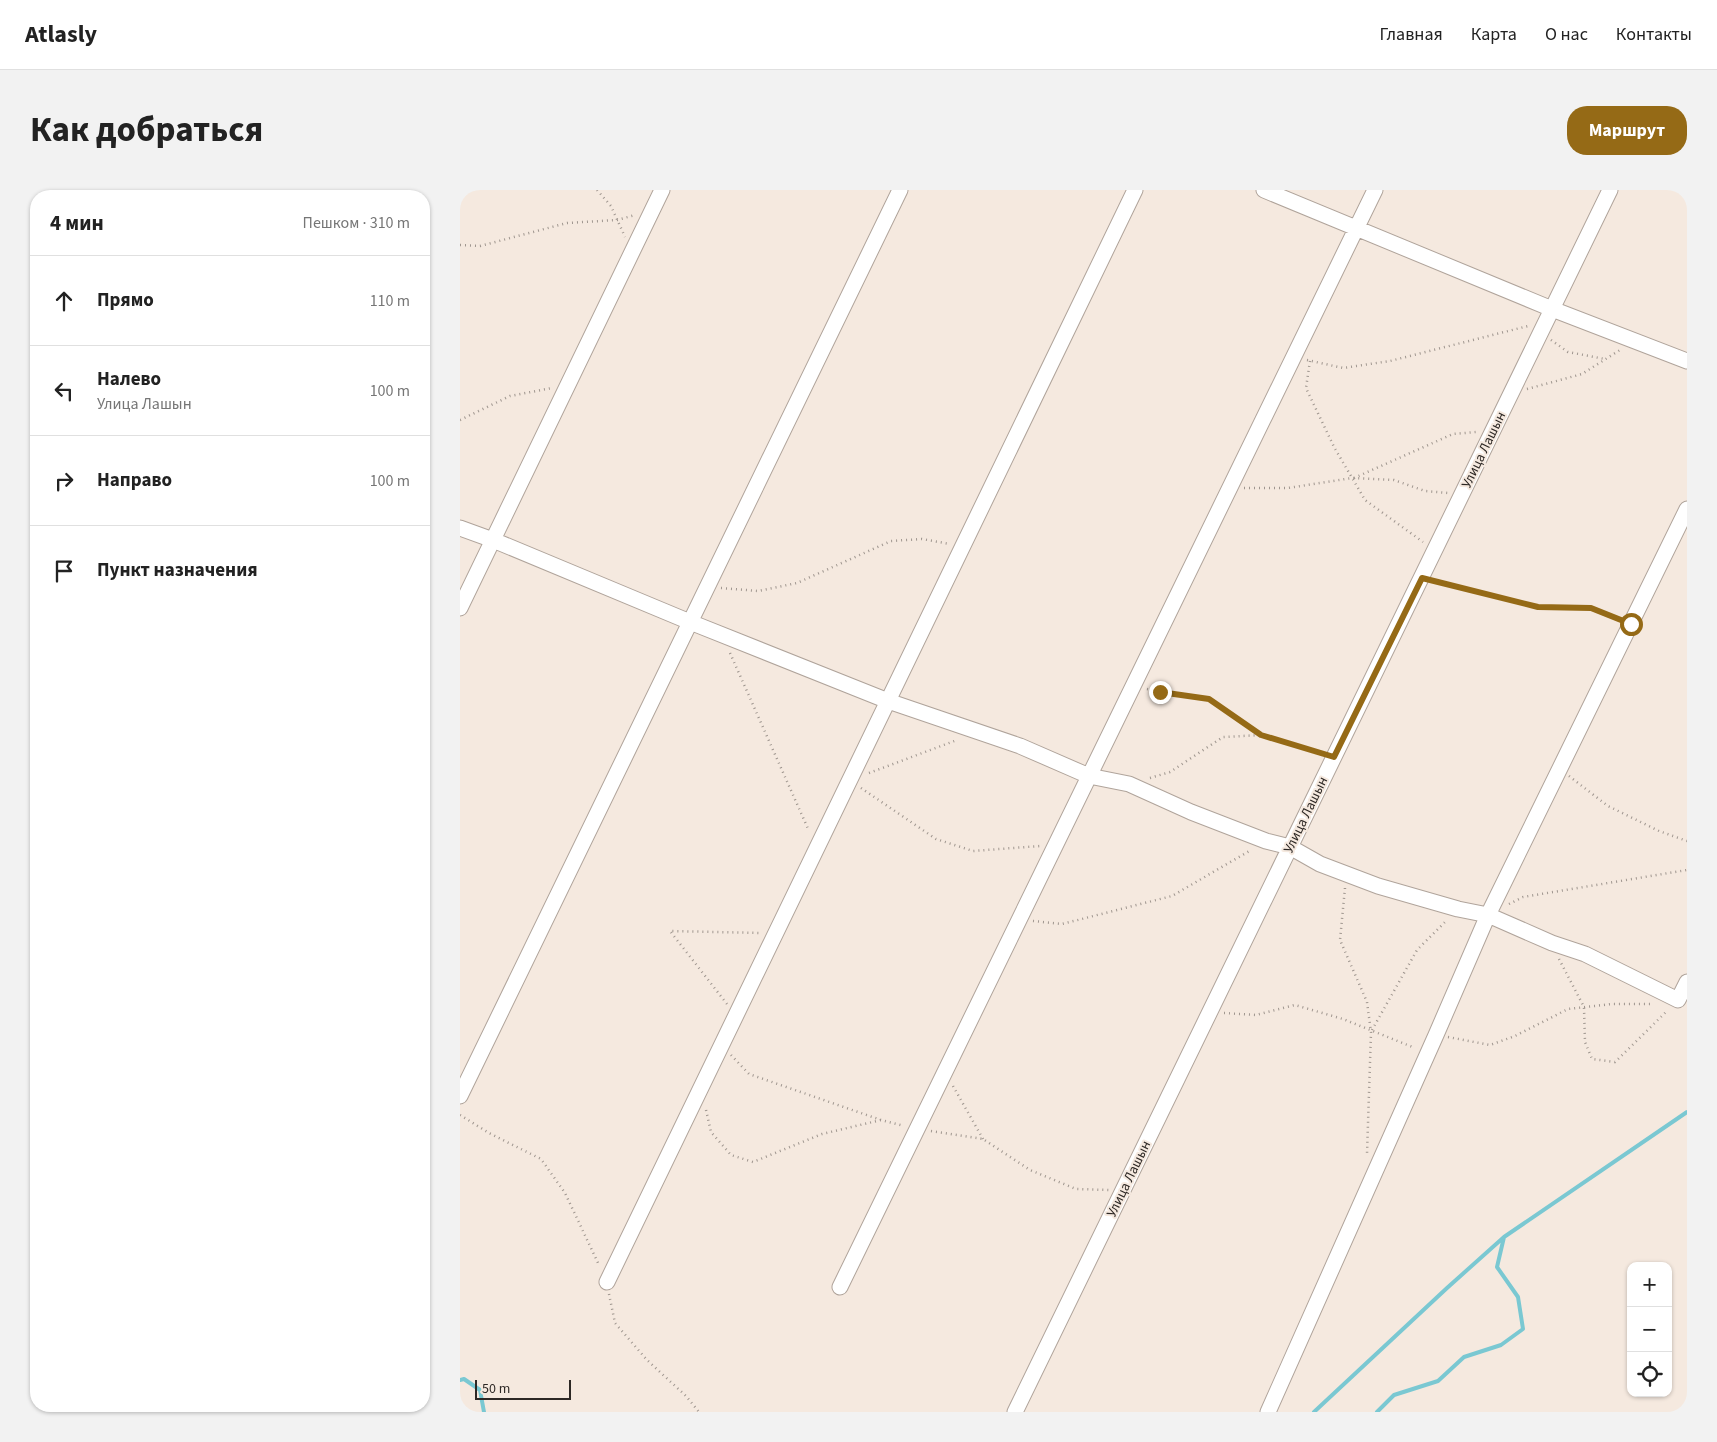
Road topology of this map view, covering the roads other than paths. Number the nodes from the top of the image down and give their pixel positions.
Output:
1 (662, 190) edge
2 (900, 190) edge
3 (1135, 190) edge
4 (1264, 190) edge
5 (1375, 190) edge
6 (1610, 190) edge
7 (1356, 228) junction
8 (1550, 315) junction
9 (1687, 361) edge
10 (1687, 509) edge
11 (460, 528) edge
12 (493, 540) junction
13 (460, 608) edge
14 (690, 622) junction
15 (888, 701) junction
16 (1089, 776) junction
17 (1290, 847) junction
18 (1488, 915) junction
19 (1687, 982) edge
20 (460, 1096) edge
21 (607, 1282) road end
22 (840, 1287) dead end
23 (1015, 1412) edge
24 (1268, 1412) edge

1 - 12 street
2 - 14 street
3 - 15 street
4 - 7 street
5 - 7 street
6 - 8 street, Улица Лашын
7 - 8 street
7 - 16 street
8 - 9 street
8 - 17 street, Улица Лашын
10 - 18 street
11 - 12 street
12 - 13 street
12 - 14 street
14 - 15 street
14 - 20 street
15 - 16 street
15 - 21 street
16 - 17 street
16 - 22 street
17 - 18 street
17 - 23 street, Улица Лашын
18 - 19 street
18 - 24 street

